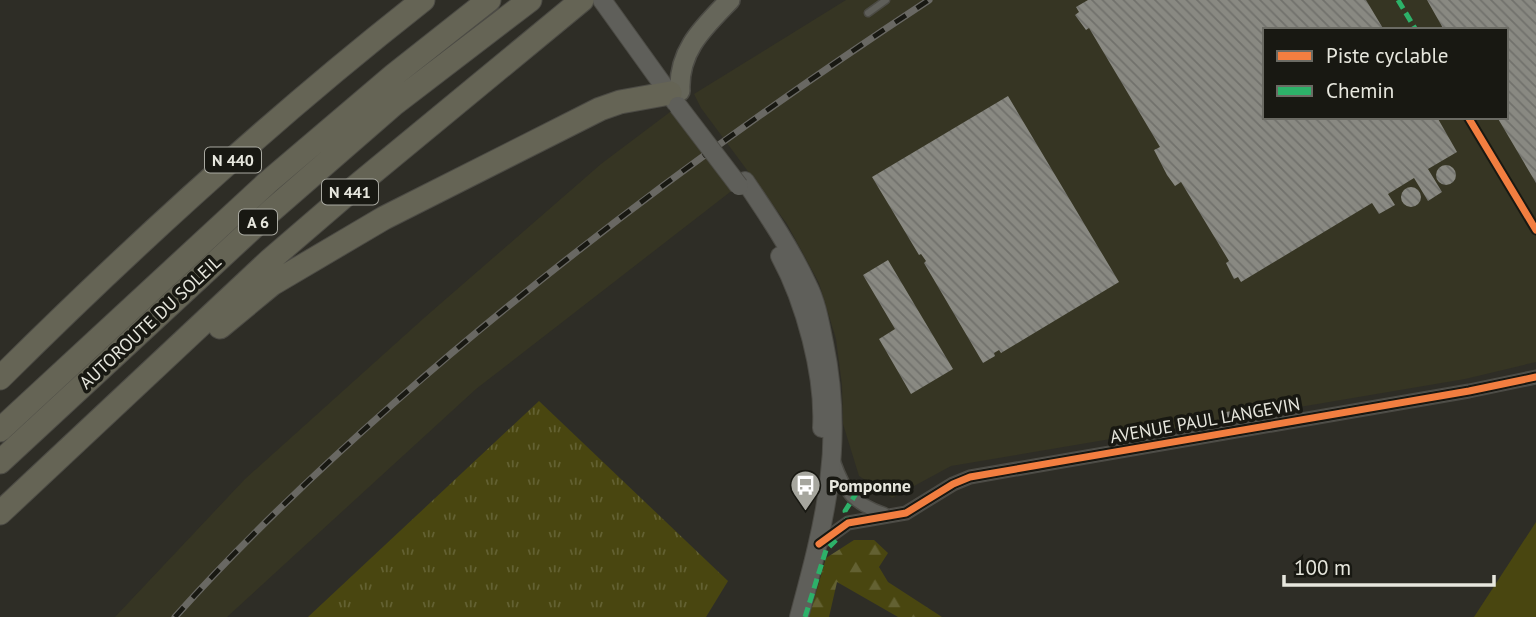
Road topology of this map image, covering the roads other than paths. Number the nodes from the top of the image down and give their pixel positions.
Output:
1 (423, 0) edge
2 (489, 0) edge
3 (530, 0) edge
4 (602, 0) edge
5 (612, 0) edge
6 (730, 0) edge
7 (886, 0) edge
8 (579, 3) edge
9 (868, 13) dead end
10 (622, 21) junction
11 (679, 97) junction
12 (742, 183) junction
13 (50, 328) junction
14 (0, 362) edge
15 (1536, 377) edge
16 (0, 378) edge
17 (138, 385) junction
18 (0, 430) edge
19 (832, 457) junction
20 (0, 462) edge
21 (0, 513) edge
22 (887, 515) junction
23 (819, 544) junction
24 (790, 617) edge
25 (799, 617) edge

1 - 13 highway, N 440
2 - 18 highway, AUTOROUTE DU SOLEIL / A 6
3 - 20 highway, AUTOROUTE DU SOLEIL / A 6
4 - 10 main road
5 - 10 main road
6 - 11 main road
7 - 9 lane
8 - 17 highway, N 441
10 - 11 main road
11 - 12 main road, bridge
11 - 17 highway
12 - 19 main road
12 - 24 main road
13 - 14 highway
13 - 16 highway, N 440
15 - 22 street, AVENUE PAUL LANGEVIN
17 - 21 highway, N 441
19 - 22 street
19 - 23 main road
22 - 23 street, AVENUE PAUL LANGEVIN
23 - 25 main road

